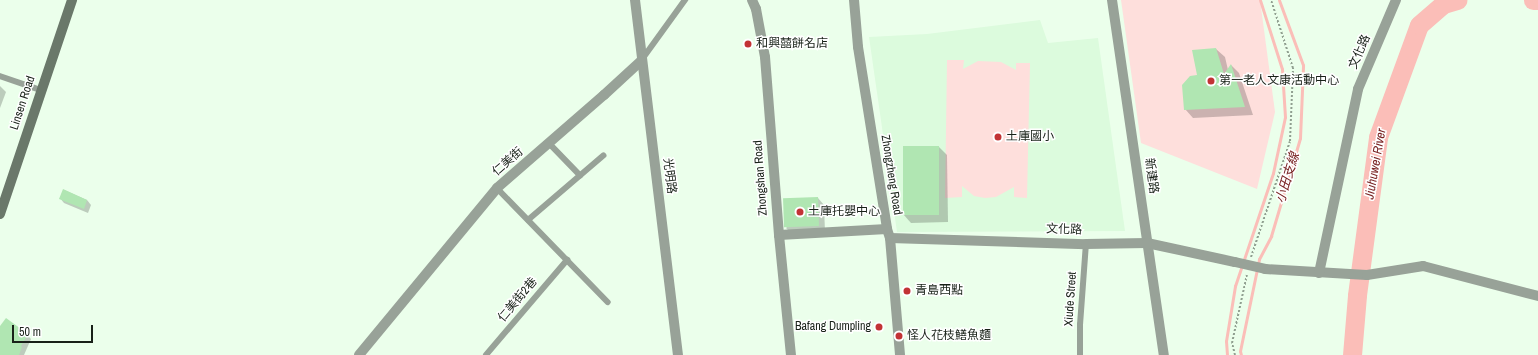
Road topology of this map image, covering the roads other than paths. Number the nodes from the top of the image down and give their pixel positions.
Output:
1 (72, 0) edge
2 (635, 0) edge
3 (685, 0) edge
4 (752, 0) edge
5 (854, 0) edge
6 (1112, 0) edge
7 (1396, 0) edge
8 (641, 61) junction
9 (0, 76) edge
10 (41, 90) junction
11 (549, 143) junction
12 (603, 156) dead end
13 (580, 175) junction
14 (497, 188) junction
15 (0, 214) edge
16 (528, 220) junction
17 (888, 234) junction
18 (779, 235) junction
19 (1147, 243) junction
20 (1086, 244) junction
21 (567, 260) junction
22 (1319, 273) junction
23 (1538, 296) edge
24 (608, 302) dead end
25 (359, 355) edge
26 (486, 355) edge
27 (678, 355) edge
28 (791, 355) edge
29 (900, 355) edge
30 (1080, 355) edge
31 (1164, 355) edge

1 - 10 main road, Linsen Road
2 - 8 street, 光明路
3 - 8 lane, 仁美街
4 - 18 street, Zhongshan Road
5 - 17 street, Zhongzheng Road
6 - 19 street, 新建路
7 - 22 street, 文化路
8 - 11 street, 仁美街
8 - 27 street, 光明路
9 - 10 lane
10 - 15 main road, Linsen Road
11 - 13 lane
11 - 14 street, 仁美街
12 - 13 lane
13 - 16 lane
14 - 16 lane
14 - 25 street, 仁美街
16 - 21 lane
17 - 18 street, 文化路
17 - 20 street, 文化路
17 - 29 street, Zhongzheng Road
18 - 28 street, Zhongshan Road
19 - 20 street, 文化路
19 - 22 street, 文化路, bridge
19 - 31 street, 新建路
20 - 30 lane, Xiude Street
21 - 24 lane
21 - 26 lane, 仁美街2巷
22 - 23 street

